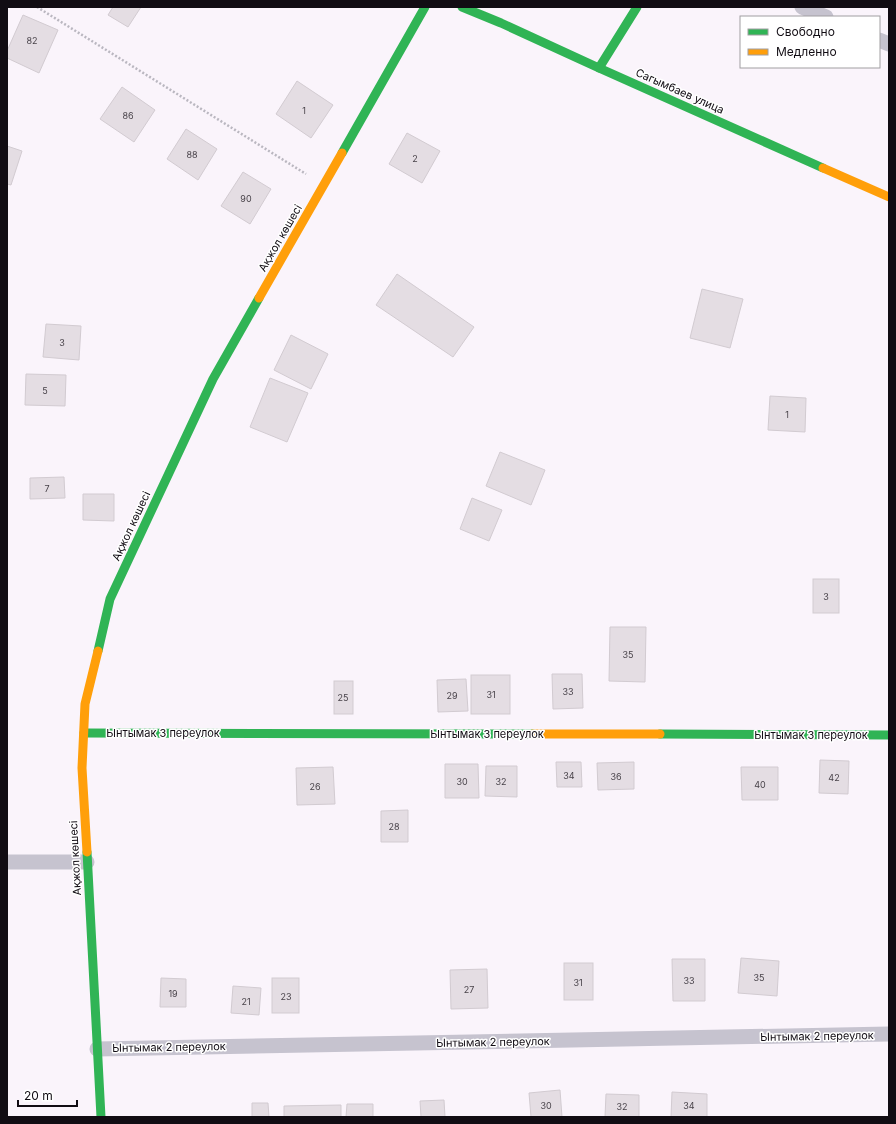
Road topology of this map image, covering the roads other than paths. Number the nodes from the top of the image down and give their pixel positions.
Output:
1 (425, 7) edge
2 (462, 7) edge
3 (638, 7) edge
4 (802, 7) edge
5 (824, 16) edge
6 (599, 68) junction
7 (889, 197) edge
8 (84, 733) junction
9 (889, 735) edge
10 (7, 862) edge
11 (87, 862) junction
12 (889, 1034) edge
13 (97, 1049) junction
14 (101, 1117) edge

1 - 8 street, Ақжол көшесі
2 - 6 street, Сагымбаев улица
3 - 6 street
4 - 5 street
6 - 7 street, Сагымбаев улица
8 - 9 street, Ынтымак 3 переулок
8 - 11 street, Ақжол көшесі
10 - 11 street
11 - 13 street, Ақжол көшесі
12 - 13 street, Ынтымак 2 переулок
13 - 14 street, Ақжол көшесі

